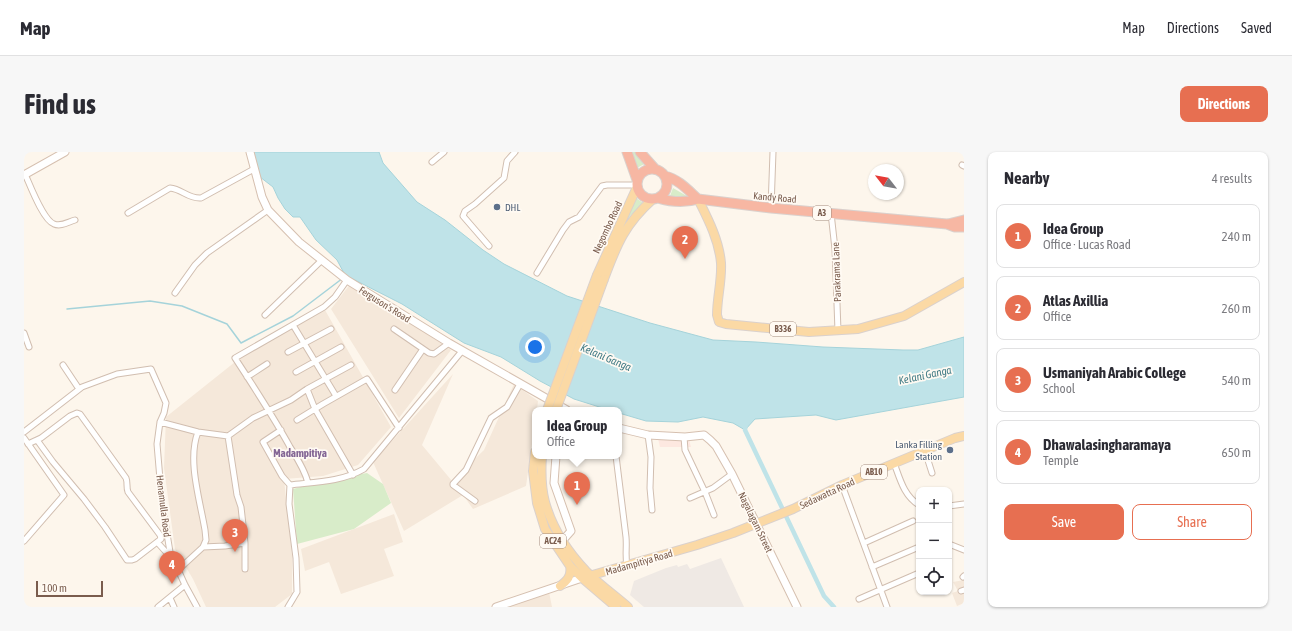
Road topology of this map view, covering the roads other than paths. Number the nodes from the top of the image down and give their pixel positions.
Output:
1 (65, 152) edge
2 (250, 152) edge
3 (444, 152) edge
4 (515, 152) edge
5 (627, 152) edge
6 (640, 152) edge
7 (773, 152) edge
8 (432, 162) dead end
9 (254, 169) junction
10 (655, 169) junction
11 (25, 174) edge
12 (665, 176) junction
13 (637, 184) junction
14 (656, 199) junction
15 (698, 199) junction
16 (771, 208) junction
17 (268, 210) junction
18 (128, 213) dead end
19 (831, 214) junction
20 (75, 220) dead end
21 (963, 220) edge
22 (489, 246) dead end
23 (322, 260) junction
24 (537, 273) dead end
25 (600, 277) junction
26 (347, 280) junction
27 (964, 282) edge
28 (175, 293) dead end
29 (265, 315) dead end
30 (293, 325) junction
31 (331, 329) dead end
32 (394, 329) dead end
33 (838, 331) junction
34 (24, 333) edge
35 (304, 343) junction
36 (449, 343) junction
37 (29, 347) dead end
38 (341, 347) dead end
39 (423, 349) junction
40 (462, 351) junction
41 (288, 352) dead end
42 (316, 361) junction
43 (267, 364) dead end
44 (63, 365) dead end
45 (351, 365) dead end
46 (296, 372) dead end
47 (246, 377) junction
48 (326, 379) junction
49 (520, 384) junction
50 (79, 388) junction
51 (307, 389) junction
52 (395, 390) dead end
53 (336, 396) junction
54 (548, 407) edge
55 (557, 407) edge
56 (561, 407) edge
57 (315, 408) junction
58 (270, 411) junction
59 (297, 420) dead end
60 (160, 422) junction
61 (399, 428) junction
62 (622, 429) edge
63 (281, 430) junction
64 (24, 432) edge
65 (198, 432) junction
66 (964, 432) edge
67 (648, 435) junction
68 (228, 436) junction
69 (684, 436) junction
70 (964, 436) edge
71 (24, 438) edge
72 (955, 438) junction
73 (37, 440) junction
74 (28, 444) junction
75 (925, 450) junction
76 (534, 459) edge
77 (542, 459) edge
78 (556, 459) edge
79 (616, 459) edge
80 (894, 463) junction
81 (932, 472) dead end
82 (732, 474) junction
83 (353, 475) junction
84 (308, 483) junction
85 (290, 485) junction
86 (842, 485) junction
87 (705, 492) junction
88 (690, 498) dead end
89 (475, 501) dead end
90 (916, 503) edge
91 (964, 504) edge
92 (952, 506) edge
93 (652, 510) dead end
94 (783, 512) joint
95 (714, 515) dead end
96 (913, 521) dead end
97 (757, 524) junction
98 (563, 540) junction
99 (24, 541) edge
100 (157, 542) junction
101 (245, 543) junction
102 (864, 543) junction
103 (952, 545) edge
104 (203, 547) junction
105 (916, 548) edge
106 (964, 550) edge
107 (170, 552) junction
108 (570, 566) junction
109 (627, 566) junction
110 (872, 567) junction
111 (245, 568) dead end
112 (178, 570) junction
113 (603, 572) junction
114 (916, 575) edge
115 (591, 576) junction
116 (582, 578) junction
117 (600, 584) junction
118 (185, 585) junction
119 (560, 586) junction
120 (881, 590) junction
121 (170, 598) junction
122 (859, 599) dead end
123 (158, 607) edge
124 (174, 607) edge
125 (197, 607) edge
126 (288, 607) edge
127 (496, 607) edge
128 (616, 607) edge
129 (628, 607) edge
130 (797, 607) edge
131 (887, 607) edge

1 - 11 street
2 - 9 street, Ferguson's Road
3 - 8 street
4 - 22 street
5 - 13 highway
6 - 10 highway
7 - 16 street
9 - 17 street, Ferguson's Road
9 - 18 street
10 - 12 highway
10 - 13 highway
11 - 20 street
12 - 14 highway
12 - 15 highway
13 - 14 highway
13 - 24 street
13 - 25 main road, Negombo Road
14 - 15 highway, Kandy Road / A3
14 - 25 main road, Negombo Road
15 - 16 highway, Kandy Road / A3
15 - 33 main road, B336
16 - 19 highway, Kandy Road / A3
17 - 23 street, Ferguson's Road
17 - 28 street
19 - 21 highway, Kandy Road / A3
19 - 33 street, Parakrama Lane
23 - 26 street, Ferguson's Road
23 - 29 street
25 - 54 main road, bridge
25 - 55 main road, bridge
26 - 30 street
26 - 36 street, Ferguson's Road
27 - 33 main road, B336
30 - 35 street
30 - 47 street
31 - 35 street
32 - 39 street
34 - 37 street
35 - 41 street
35 - 42 street
36 - 39 street
36 - 40 street, Ferguson's Road
38 - 42 street
39 - 52 street
40 - 49 street, Ferguson's Road
40 - 61 street
42 - 46 street
42 - 48 street
43 - 47 street
44 - 50 street
45 - 48 street
47 - 58 street
48 - 51 street
48 - 53 street
49 - 56 street, Ferguson's Road
49 - 89 street
50 - 60 street, Henamulla Road
50 - 64 street
51 - 57 street
51 - 58 street
53 - 57 street
53 - 61 street
57 - 59 street
57 - 83 street
58 - 63 street
58 - 68 street
60 - 65 street
60 - 107 street, Henamulla Road
61 - 83 street
62 - 67 street
63 - 84 street
63 - 85 street
65 - 68 street
65 - 104 street
66 - 72 street
67 - 69 street
67 - 93 street
68 - 101 street
69 - 82 street, Nagalagam Street
69 - 87 street
70 - 72 main road, Sedawatta Road / AB10
71 - 74 street
72 - 75 main road, Sedawatta Road / AB10
73 - 74 street
73 - 100 street
73 - 100 street
74 - 99 street
75 - 80 main road, Sedawatta Road / AB10
75 - 81 street
76 - 108 main road, AC24
77 - 98 main road, AC24
78 - 98 street
79 - 109 street
80 - 86 main road, Sedawatta Road / AB10
80 - 90 street
82 - 87 street
82 - 97 street, Nagalagam Street
83 - 84 street
84 - 85 street
85 - 126 street
86 - 94 main road, Sedawatta Road / AB10
86 - 102 street
87 - 88 street
87 - 95 street
91 - 92 street
94 - 97 main road, Madampitiya Road / AB10
96 - 102 street
97 - 109 main road, Madampitiya Road / AB10
97 - 130 street, Nagalagam Street
98 - 115 main road, AC24
100 - 107 street
101 - 104 street
101 - 111 street
102 - 110 street
103 - 106 street
104 - 112 street
105 - 110 street
107 - 112 street, Henamulla Road
108 - 116 main road, AC24
108 - 119 main road
109 - 113 main road, Madampitiya Road / AB10
110 - 120 street
112 - 118 street, Henamulla Road
113 - 115 main road, Madampitiya Road / AB10
113 - 117 main road
114 - 120 street
115 - 116 main road, Madampitiya Road / AB10
115 - 117 main road, AC24
116 - 119 street, Madampitiya Road
116 - 128 main road, AC24
117 - 129 main road, AC24
118 - 121 street
118 - 125 street, Henamulla Road
119 - 127 street, Madampitiya Road
120 - 122 street
120 - 131 street
121 - 123 street
121 - 124 street

